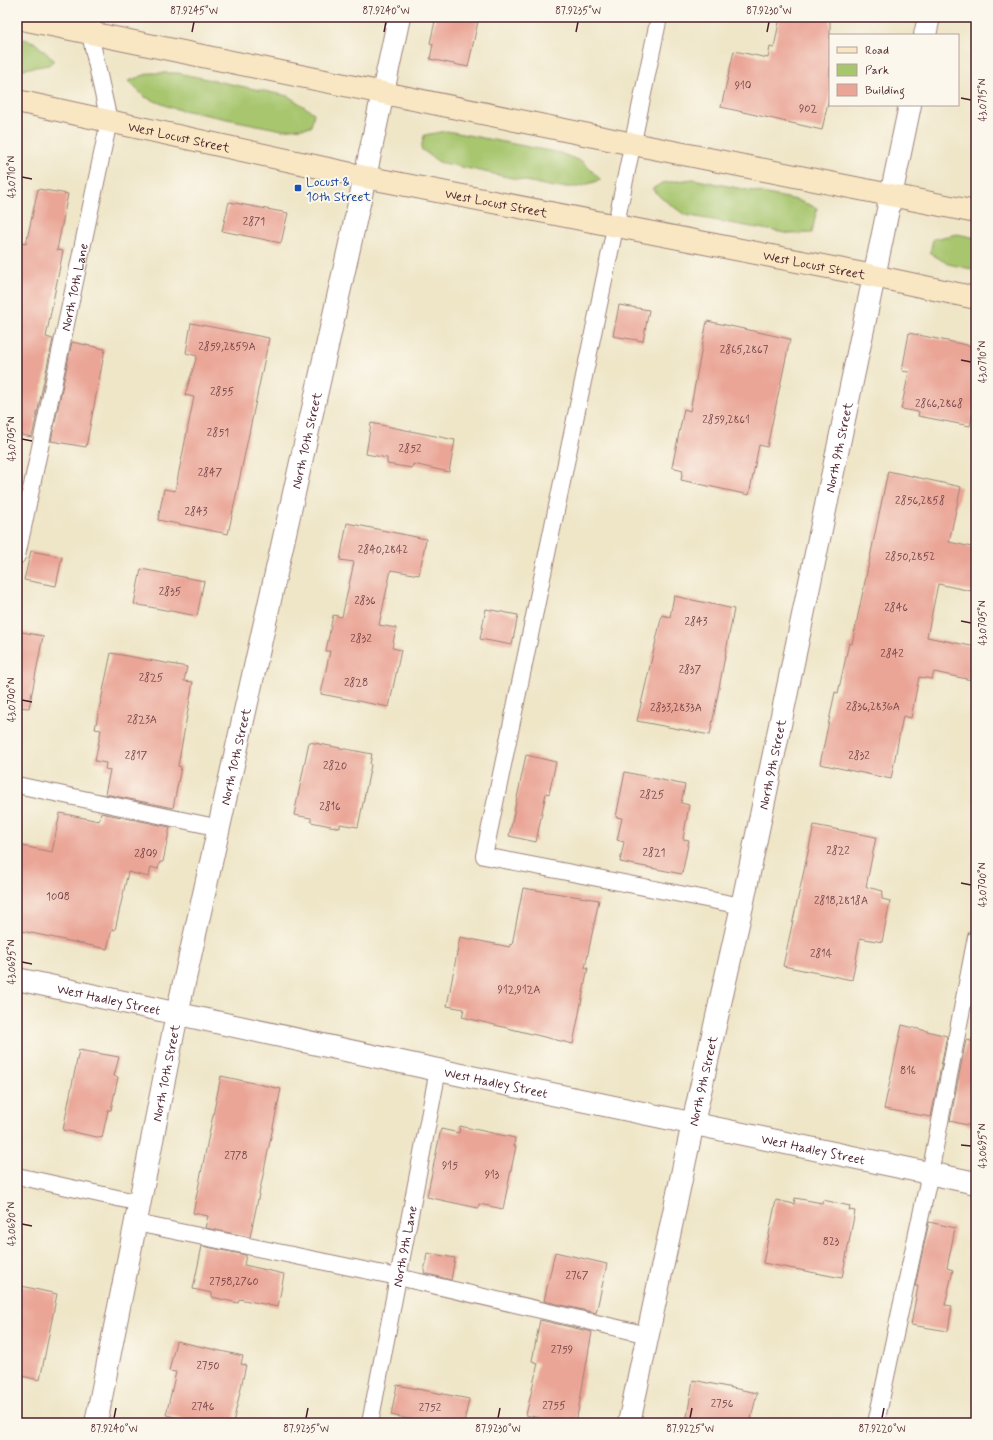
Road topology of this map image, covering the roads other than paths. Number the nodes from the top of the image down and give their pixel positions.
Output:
1 (398, 17) edge
2 (659, 17) edge
3 (929, 17) edge
4 (17, 18) edge
5 (91, 25) edge
6 (925, 34) edge
7 (383, 92) junction
8 (17, 101) edge
9 (910, 106) edge
10 (109, 121) junction
11 (633, 144) junction
12 (365, 177) junction
13 (891, 194) junction
14 (976, 212) edge
15 (615, 226) junction
16 (874, 276) junction
17 (976, 298) edge
18 (17, 556) edge
19 (17, 784) edge
20 (220, 828) junction
21 (742, 906) junction
22 (976, 937) edge
23 (17, 979) edge
24 (177, 1014) junction
25 (438, 1070) junction
26 (693, 1123) junction
27 (930, 1173) junction
28 (17, 1176) edge
29 (976, 1183) edge
30 (138, 1213) junction
31 (398, 1277) junction
32 (648, 1335) junction
33 (96, 1423) edge
34 (370, 1423) edge
35 (629, 1423) edge
36 (876, 1423) edge

1 - 7 street, North 10th Street
2 - 11 lane
3 - 6 street
4 - 5 main road
5 - 7 main road
5 - 10 lane, North 10th Lane
7 - 11 main road
7 - 12 street, North 10th Street
8 - 10 main road, West Locust Street
9 - 13 street, North 9th Street
10 - 12 main road, West Locust Street
10 - 18 lane, North 10th Lane
11 - 13 main road
11 - 15 lane
12 - 15 main road, West Locust Street
12 - 20 street, North 10th Street
13 - 14 main road
13 - 16 street, North 9th Street
15 - 16 main road, West Locust Street
15 - 21 lane
16 - 17 main road, West Locust Street
16 - 21 street, North 9th Street
19 - 20 lane
20 - 24 street, North 10th Street
21 - 26 street, North 9th Street
22 - 27 lane
23 - 24 street, West Hadley Street
24 - 25 street, West Hadley Street
24 - 30 street, North 10th Street
25 - 26 street, West Hadley Street
25 - 31 lane, North 9th Lane
26 - 27 street, West Hadley Street
26 - 32 street, North 9th Street
27 - 29 street, West Hadley Street
27 - 36 lane
28 - 30 lane
30 - 31 lane
30 - 33 street, North 10th Street
31 - 32 lane
31 - 34 lane, North 9th Lane
32 - 35 street, North 9th Street

